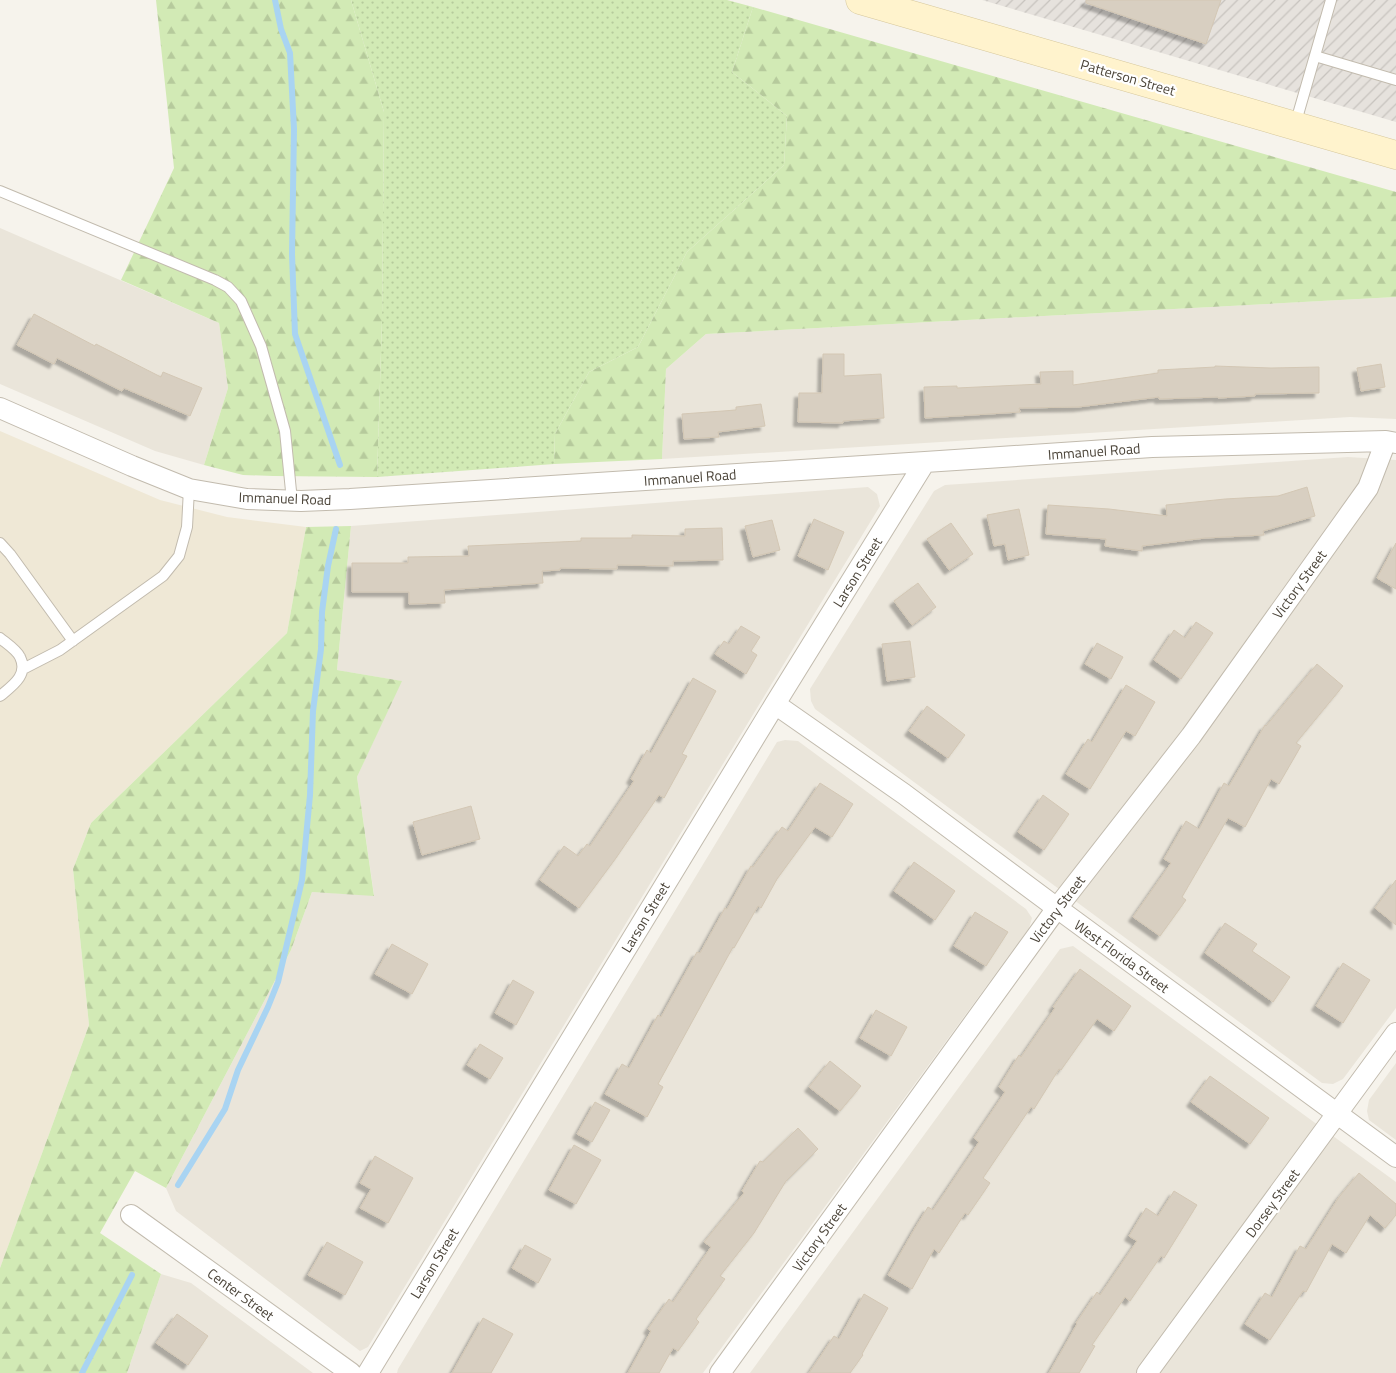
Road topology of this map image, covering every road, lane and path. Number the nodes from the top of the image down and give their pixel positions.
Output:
1 (860, 0) edge
2 (1331, 0) edge
3 (1315, 56) junction
4 (1396, 80) edge
5 (1295, 126) junction
6 (1396, 155) edge
7 (0, 192) edge
8 (0, 408) edge
9 (1391, 442) edge
10 (925, 462) junction
11 (188, 489) junction
12 (292, 500) junction
13 (0, 543) edge
14 (0, 638) edge
15 (74, 641) junction
16 (23, 669) junction
17 (0, 696) edge
18 (775, 704) junction
19 (1057, 908) junction
20 (1396, 1033) edge
21 (1338, 1113) junction
22 (1396, 1157) edge
23 (131, 1215) dead end
24 (351, 1373) edge
25 (368, 1373) edge
26 (720, 1373) edge
27 (1147, 1373) edge

1 - 5 main road, Patterson Street
2 - 3 lane
3 - 4 lane
3 - 5 lane
5 - 6 main road, Patterson Street
7 - 12 lane
8 - 11 street, Immanuel Road
9 - 10 street, Immanuel Road
9 - 19 street, Victory Street
10 - 12 street, Immanuel Road
10 - 18 street, Larson Street
11 - 12 street, Immanuel Road
11 - 15 lane
13 - 15 lane
14 - 16 lane
15 - 16 lane
16 - 17 lane
18 - 19 street, West Florida Street
18 - 25 street, Larson Street
19 - 21 street, West Florida Street
19 - 26 street, Victory Street
20 - 21 street, Dorsey Street
21 - 22 street, West Florida Street
21 - 27 street, Dorsey Street
23 - 24 street, Center Street

